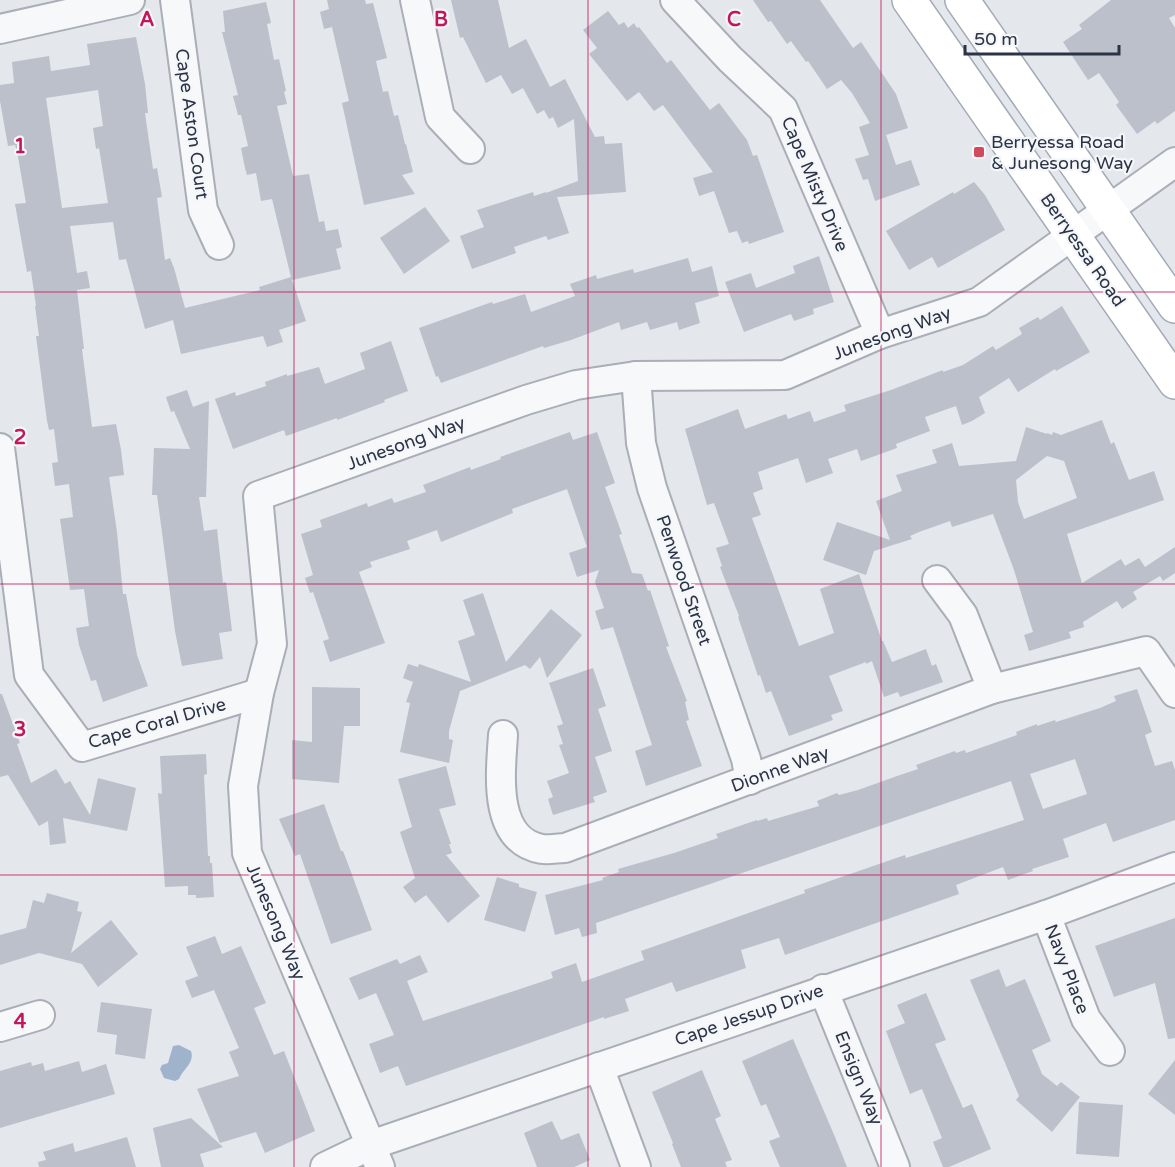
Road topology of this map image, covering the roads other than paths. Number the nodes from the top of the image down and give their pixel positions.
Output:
1 (130, 0) edge
2 (175, 0) edge
3 (416, 0) edge
4 (675, 0) edge
5 (909, 0) edge
6 (962, 0) edge
7 (0, 29) edge
8 (470, 149) dead end
9 (1175, 162) edge
10 (1107, 210) junction
11 (1072, 235) junction
12 (219, 245) dead end
13 (1175, 306) edge
14 (880, 334) junction
15 (636, 376) junction
16 (1175, 382) edge
17 (0, 448) edge
18 (937, 580) dead end
19 (992, 689) junction
20 (259, 693) junction
21 (1175, 693) edge
22 (503, 735) dead end
23 (750, 780) junction
24 (1175, 867) edge
25 (1046, 915) junction
26 (823, 989) junction
27 (40, 1015) dead end
28 (0, 1027) edge
29 (1110, 1051) dead end
30 (599, 1067) junction
31 (376, 1156) edge
32 (325, 1167) edge
33 (636, 1167) edge
34 (895, 1167) edge

1 - 7 street
2 - 12 street, Cape Aston Court
3 - 8 street
4 - 14 street, Cape Misty Drive
5 - 11 main road, Berryessa Road
6 - 10 main road
9 - 10 street, Junesong Way
10 - 11 street, Junesong Way
10 - 13 main road
11 - 14 street, Junesong Way
11 - 16 main road, Berryessa Road
14 - 15 street, Junesong Way
15 - 20 street, Junesong Way
15 - 23 street, Penwood Street
17 - 20 street, Cape Coral Drive
18 - 19 street
19 - 21 street, Dionne Way
19 - 23 street, Dionne Way
20 - 31 street, Junesong Way
22 - 23 street, Dionne Way
24 - 25 street, Cape Jessup Drive
25 - 26 street, Cape Jessup Drive
25 - 29 street, Navy Place
26 - 30 street, Cape Jessup Drive
26 - 34 street, Ensign Way
27 - 28 street
30 - 31 street, Cape Jessup Drive
30 - 33 street
31 - 32 street, Cape Jessup Drive

